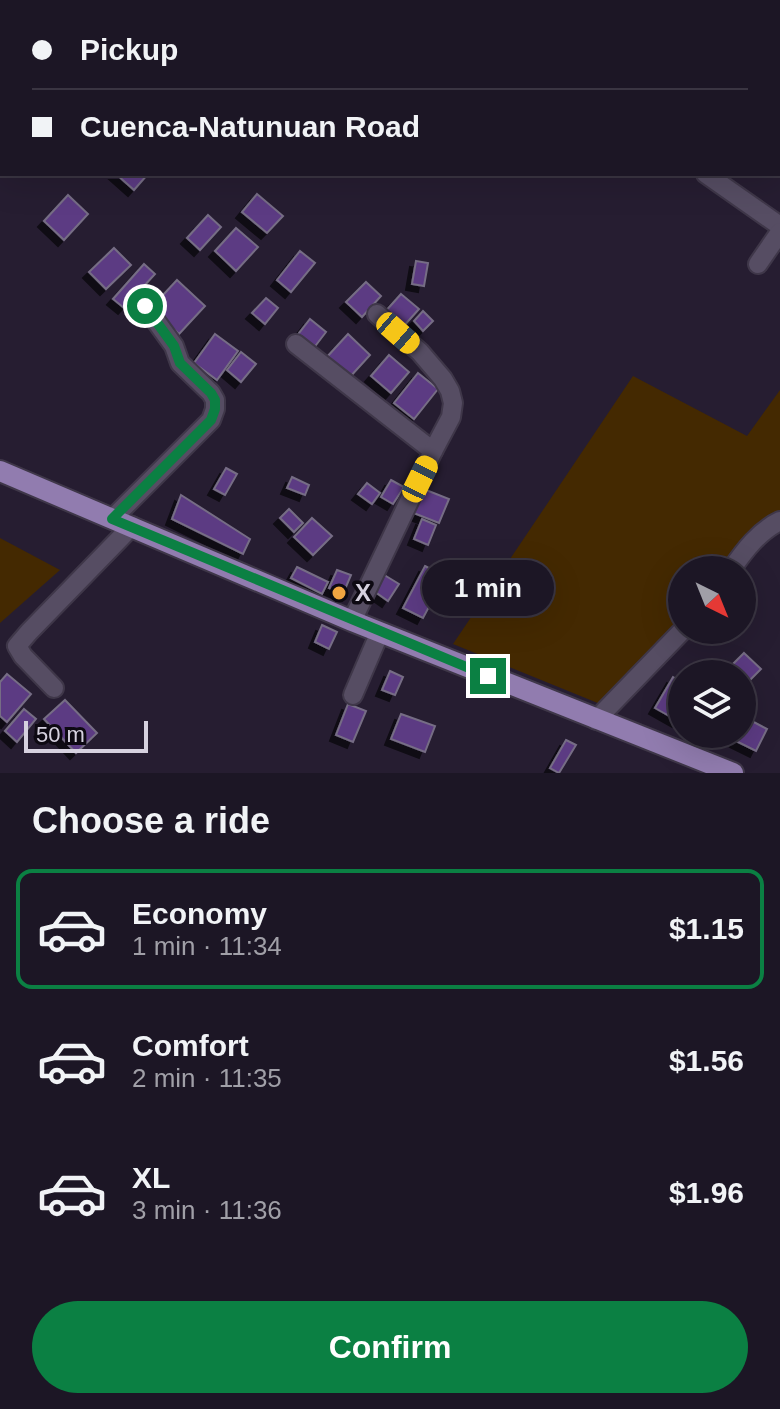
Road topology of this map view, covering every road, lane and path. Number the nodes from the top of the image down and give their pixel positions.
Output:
1 (709, 176) edge
2 (780, 226) edge
3 (780, 232) edge
4 (758, 264) dead end
5 (145, 306) dead end
6 (377, 314) dead end
7 (296, 344) dead end
8 (433, 451) junction
9 (0, 471) edge
10 (112, 519) junction
11 (780, 521) edge
12 (132, 526) junction
13 (741, 556) edge
14 (352, 621) junction
15 (380, 632) junction
16 (669, 644) edge
17 (54, 688) dead end
18 (353, 695) dead end
19 (596, 720) junction
20 (733, 773) edge

1 - 2 street
3 - 4 street
5 - 10 street
6 - 8 street
7 - 8 street
8 - 14 street
9 - 10 main road
10 - 12 main road
11 - 13 street
12 - 14 main road
12 - 17 street
14 - 15 main road
15 - 18 street
15 - 19 main road
16 - 19 street
19 - 20 main road

